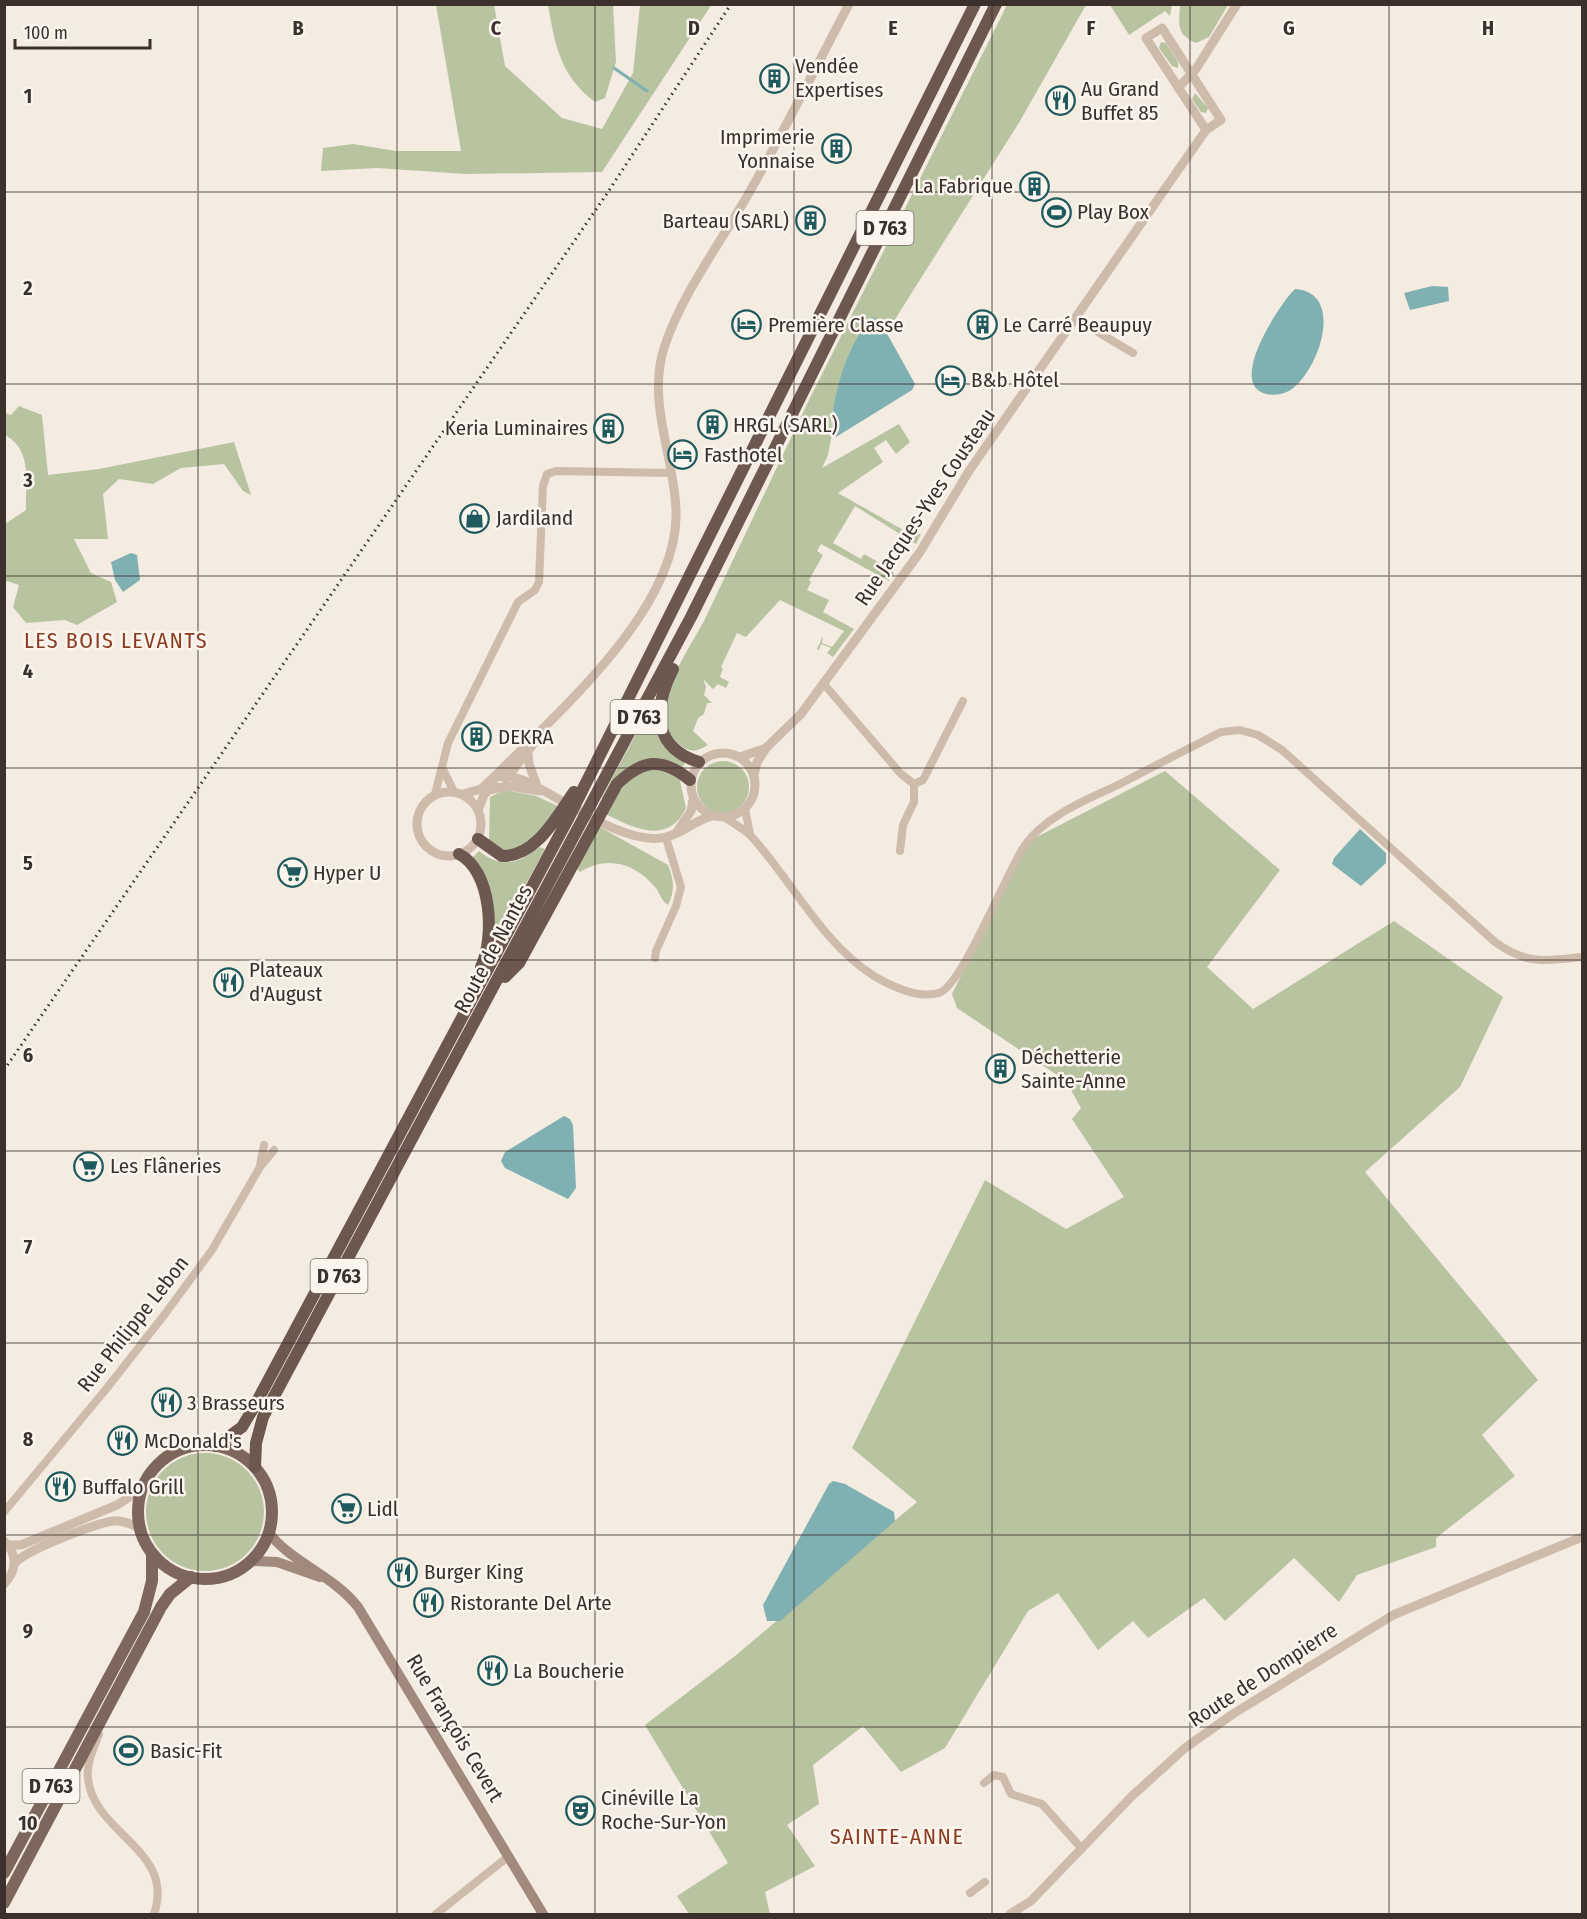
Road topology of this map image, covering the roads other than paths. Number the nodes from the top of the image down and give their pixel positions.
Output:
1 (849, 4) edge
2 (975, 4) edge
3 (996, 4) edge
4 (1237, 4) edge
5 (1192, 75) junction
6 (1178, 88) junction
7 (1206, 130) junction
8 (1076, 319) junction
9 (1133, 353) dead end
10 (670, 473) junction
11 (685, 630) junction
12 (824, 683) junction
13 (963, 701) dead end
14 (544, 728) junction
15 (767, 747) junction
16 (528, 753) junction
17 (740, 757) junction
18 (699, 762) junction
19 (442, 768) junction
20 (754, 775) junction
21 (509, 776) junction
22 (494, 777) junction
23 (690, 780) junction
24 (914, 784) junction
25 (585, 785) junction
26 (537, 786) junction
27 (487, 791) junction
28 (458, 793) junction
29 (548, 793) junction
30 (435, 795) junction
31 (693, 800) junction
32 (745, 809) junction
33 (478, 810) junction
34 (712, 816) junction
35 (726, 818) junction
36 (676, 833) junction
37 (750, 834) junction
38 (478, 838) junction
39 (666, 838) junction
40 (900, 851) dead end
41 (459, 854) junction
42 (1582, 957) edge
43 (656, 958) dead end
44 (496, 986) junction
45 (461, 1020) junction
46 (264, 1145) dead end
47 (274, 1150) dead end
48 (260, 1167) junction
49 (216, 1446) junction
50 (255, 1467) junction
51 (142, 1489) junction
52 (5, 1511) edge
53 (140, 1528) junction
54 (269, 1533) junction
55 (1582, 1537) edge
56 (7, 1543) edge
57 (152, 1553) junction
58 (251, 1561) junction
59 (15, 1563) junction
60 (190, 1577) junction
61 (327, 1579) junction
62 (4, 1584) edge
63 (107, 1710) junction
64 (984, 1783) dead end
65 (1082, 1849) junction
66 (508, 1856) junction
67 (4, 1873) edge
68 (985, 1882) dead end
69 (970, 1893) dead end
70 (4, 1903) edge
71 (543, 1911) edge
72 (154, 1914) edge
73 (436, 1914) edge
74 (1010, 1914) edge

1 - 10 street
2 - 25 highway, Route de Nantes / D 763
3 - 11 highway, Route de Nantes / D 763
4 - 5 street
5 - 6 street
5 - 6 street, Rue Jacques-Yves Cousteau
5 - 7 street, Rue Jacques-Yves Cousteau
6 - 7 street, Rue Jacques-Yves Cousteau
7 - 8 street, Rue Jacques-Yves Cousteau
8 - 9 street
8 - 12 street, Rue Jacques-Yves Cousteau
10 - 14 street
10 - 19 street
11 - 18 highway
11 - 44 highway, Route de Nantes / D 763
12 - 15 street, Rue Jacques-Yves Cousteau
12 - 24 street
13 - 24 street
14 - 16 street
14 - 22 street
15 - 17 street, Rue Jacques-Yves Cousteau
15 - 20 street, Rue Jacques-Yves Cousteau
16 - 21 street
16 - 26 street
17 - 18 street
17 - 20 street
18 - 23 street
19 - 28 street
19 - 30 street
20 - 32 street
21 - 22 street
21 - 26 street
21 - 27 street
22 - 28 street
23 - 31 street
23 - 44 highway
24 - 40 street
25 - 38 highway
25 - 45 highway, Route de Nantes / D 763
26 - 29 street
27 - 29 street
27 - 33 street
28 - 30 street
28 - 33 street
29 - 39 street
30 - 41 street
31 - 34 street
31 - 36 street
32 - 35 street
32 - 37 street
33 - 38 street
34 - 35 street
34 - 36 street
35 - 37 street
36 - 39 street
37 - 42 street
38 - 41 street
39 - 43 street
41 - 45 highway
44 - 50 highway, Route de Nantes / D 763
45 - 49 highway, Route de Nantes / D 763
46 - 48 street
47 - 48 street, Rue Philippe Lebon
48 - 52 street, Rue Philippe Lebon
49 - 50 main road
49 - 51 main road
50 - 54 main road
51 - 53 main road
51 - 56 street
53 - 57 main road
53 - 59 street
54 - 58 main road
54 - 61 main road, Rue François Cevert
55 - 65 street, Route de Dompierre
56 - 59 street
57 - 60 main road
57 - 67 main road, D 763
58 - 60 main road
58 - 61 main road, Rue François Cevert
59 - 62 street
60 - 63 main road, D 763
61 - 66 main road, Rue François Cevert
63 - 70 main road, D 763
63 - 72 street
64 - 65 street
65 - 74 street, Route de Dompierre
66 - 71 main road, Rue François Cevert
66 - 73 street
68 - 69 street

